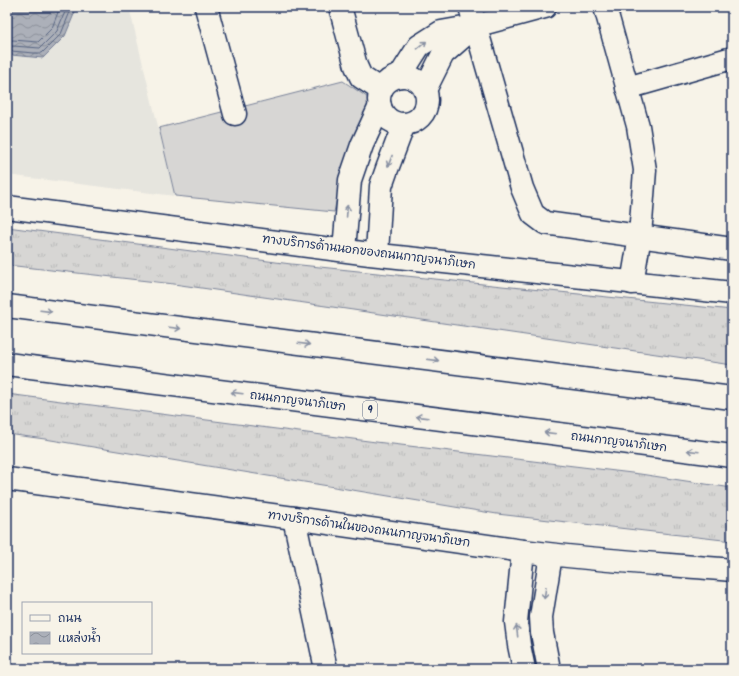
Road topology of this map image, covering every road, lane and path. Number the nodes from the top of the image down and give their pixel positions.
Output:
1 (206, 7) edge
2 (340, 7) edge
3 (545, 7) edge
4 (605, 7) edge
5 (473, 16) edge
6 (732, 58) edge
7 (400, 76) junction
8 (628, 88) junction
9 (425, 90) junction
10 (381, 98) junction
11 (235, 114) dead end
12 (404, 124) junction
13 (7, 207) edge
14 (640, 236) junction
15 (732, 249) edge
16 (344, 250) junction
17 (377, 254) junction
18 (632, 283) junction
19 (732, 293) edge
20 (7, 306) edge
21 (7, 364) edge
22 (732, 398) edge
23 (732, 456) edge
24 (7, 479) edge
25 (294, 518) junction
26 (523, 551) junction
27 (551, 555) junction
28 (732, 570) edge
29 (326, 669) edge
30 (524, 669) edge
31 (549, 669) edge

1 - 11 main road
2 - 10 main road
3 - 5 main road
4 - 8 main road
7 -> 5 main road
5 - 9 main road
5 - 14 main road
6 - 8 main road
7 - 9 main road
7 - 10 main road
8 - 14 main road
9 - 12 main road
10 - 12 main road
16 -> 10 main road
12 -> 17 main road
13 - 16 main road, ทางบริการด้านนอกของถนนกาญจนาภิเษก
14 - 15 main road
14 - 18 main road
16 - 17 main road, ทางบริการด้านนอกของถนนกาญจนาภิเษก
17 - 18 main road, ทางบริการด้านนอกของถนนกาญจนาภิเษก
18 - 19 main road, ทางบริการด้านนอกของถนนกาญจนาภิเษก
20 -> 22 main road
23 -> 21 main road, ถนนกาญจนาภิเษก / 9
24 - 25 main road, ทางบริการด้านในของถนนกาญจนาภิเษก
25 - 26 main road, ทางบริการด้านในของถนนกาญจนาภิเษก
25 - 29 main road
26 - 27 main road, ทางบริการด้านในของถนนกาญจนาภิเษก
30 -> 26 main road
27 - 28 main road, ทางบริการด้านในของถนนกาญจนาภิเษก
27 -> 31 main road

